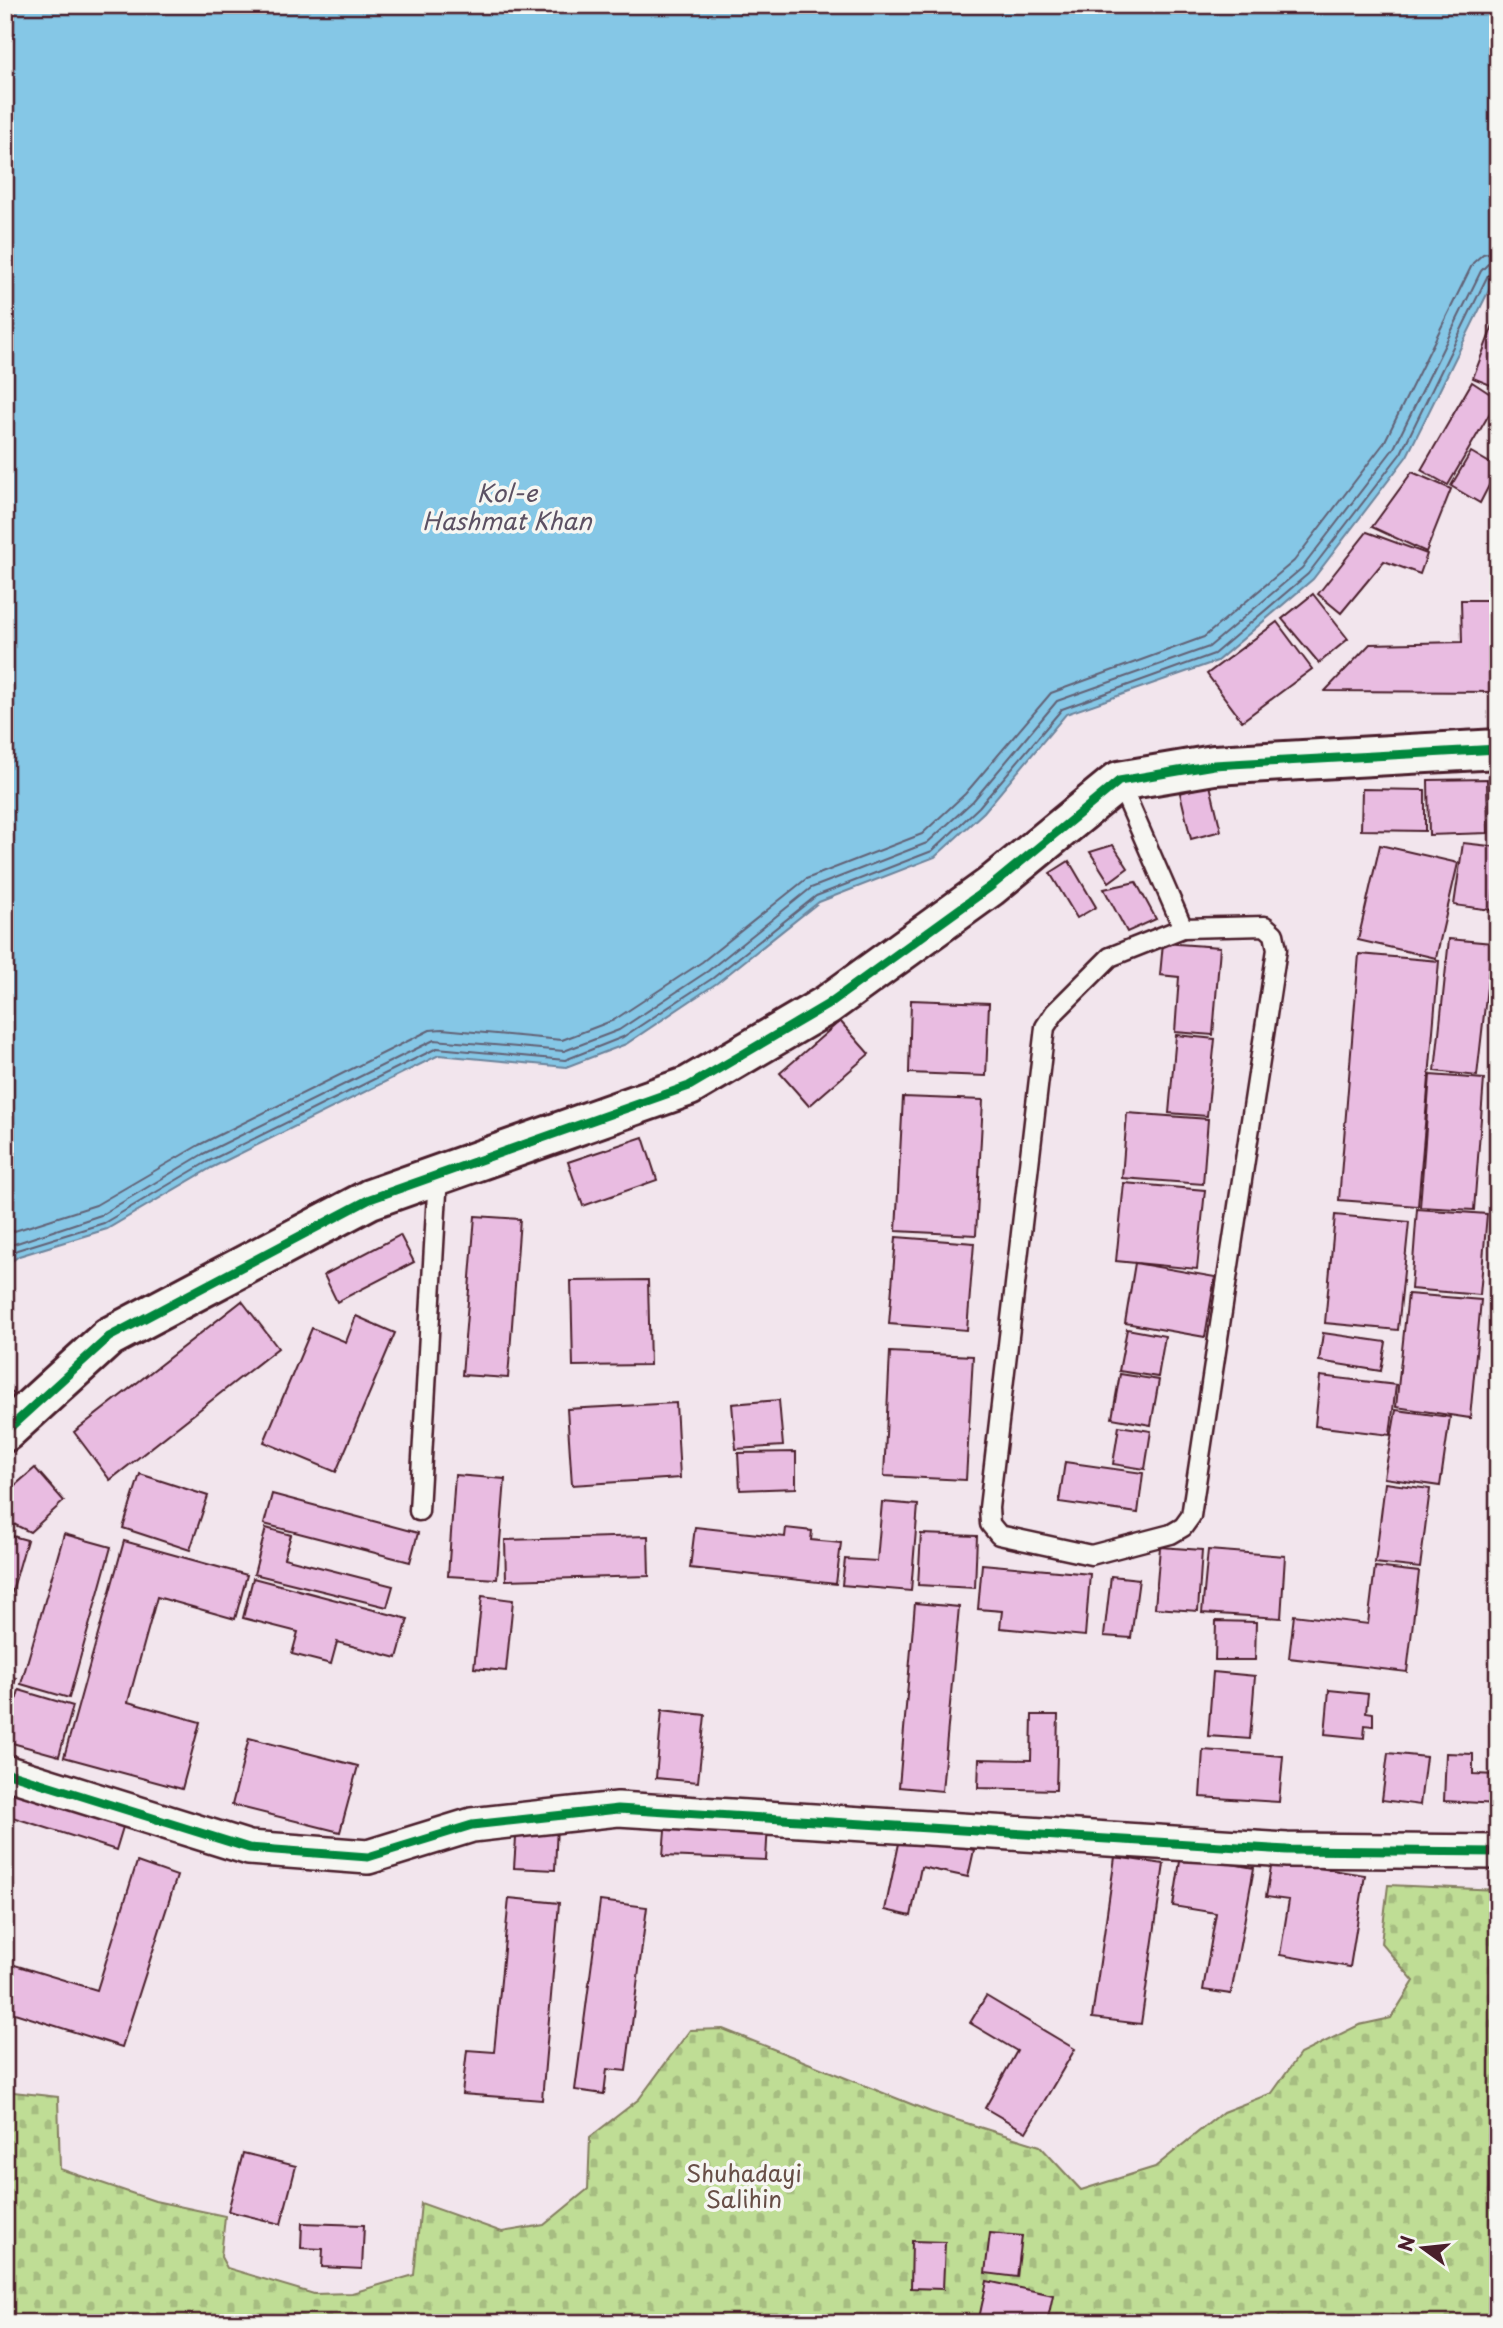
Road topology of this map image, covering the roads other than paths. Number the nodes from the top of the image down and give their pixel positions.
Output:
1 (1498, 749) edge
2 (1119, 781) junction
3 (1183, 928) junction
4 (438, 1175) junction
5 (5, 1432) edge
6 (419, 1510) dead end
7 (5, 1772) edge
8 (1498, 1852) edge

1 - 2 street
2 - 3 lane
2 - 4 street
3 - 3 lane
4 - 5 street
4 - 6 lane
7 - 8 street

